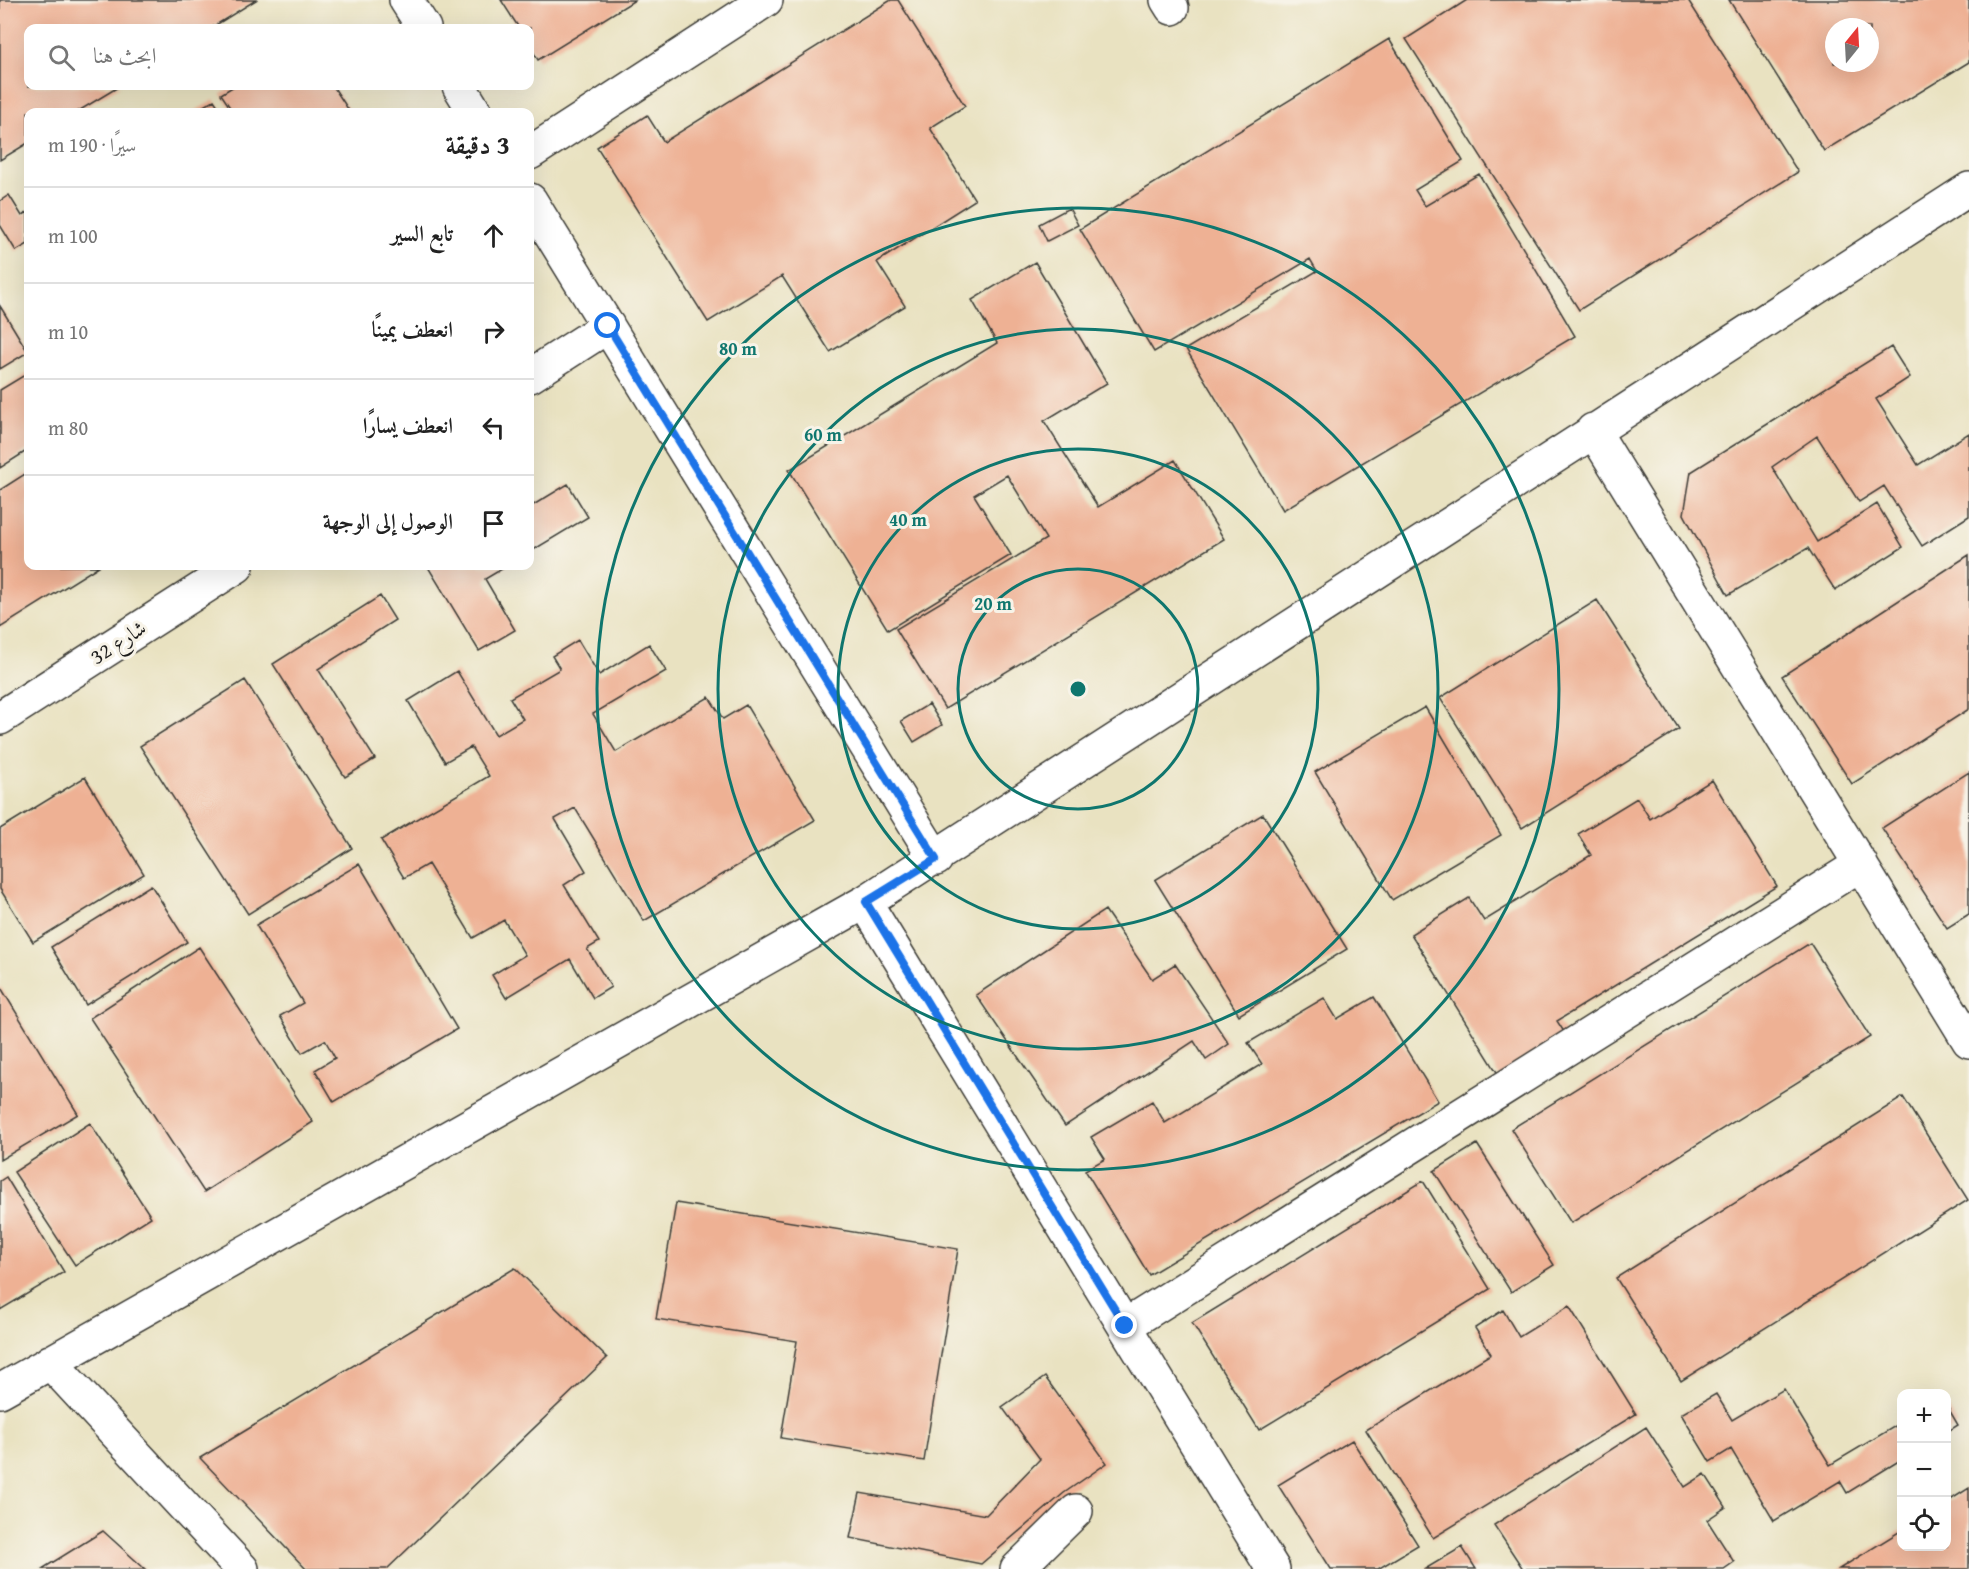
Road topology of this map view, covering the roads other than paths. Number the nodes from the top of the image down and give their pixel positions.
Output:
1 (406, 0) edge
2 (766, 0) edge
3 (421, 24) edge
4 (461, 90) edge
5 (473, 108) edge
6 (534, 150) edge
7 (1969, 189) edge
8 (534, 206) edge
9 (608, 326) junction
10 (534, 373) edge
11 (1593, 430) junction
12 (231, 570) edge
13 (0, 718) edge
14 (936, 859) junction
15 (1861, 864) junction
16 (866, 902) junction
17 (1969, 1041) edge
18 (1125, 1326) junction
19 (50, 1362) junction
20 (0, 1391) edge
21 (1077, 1511) dead end
22 (242, 1569) edge
23 (1017, 1569) edge
24 (1274, 1569) edge

1 - 3 street
2 - 6 street
4 - 5 street
7 - 11 street
8 - 9 street
9 - 10 street
9 - 14 street
11 - 14 street
11 - 15 street
12 - 13 street, شارع 32
14 - 16 street
15 - 17 street
15 - 18 street
16 - 18 street
16 - 19 street
18 - 24 street
19 - 20 street
19 - 22 street
21 - 23 street

